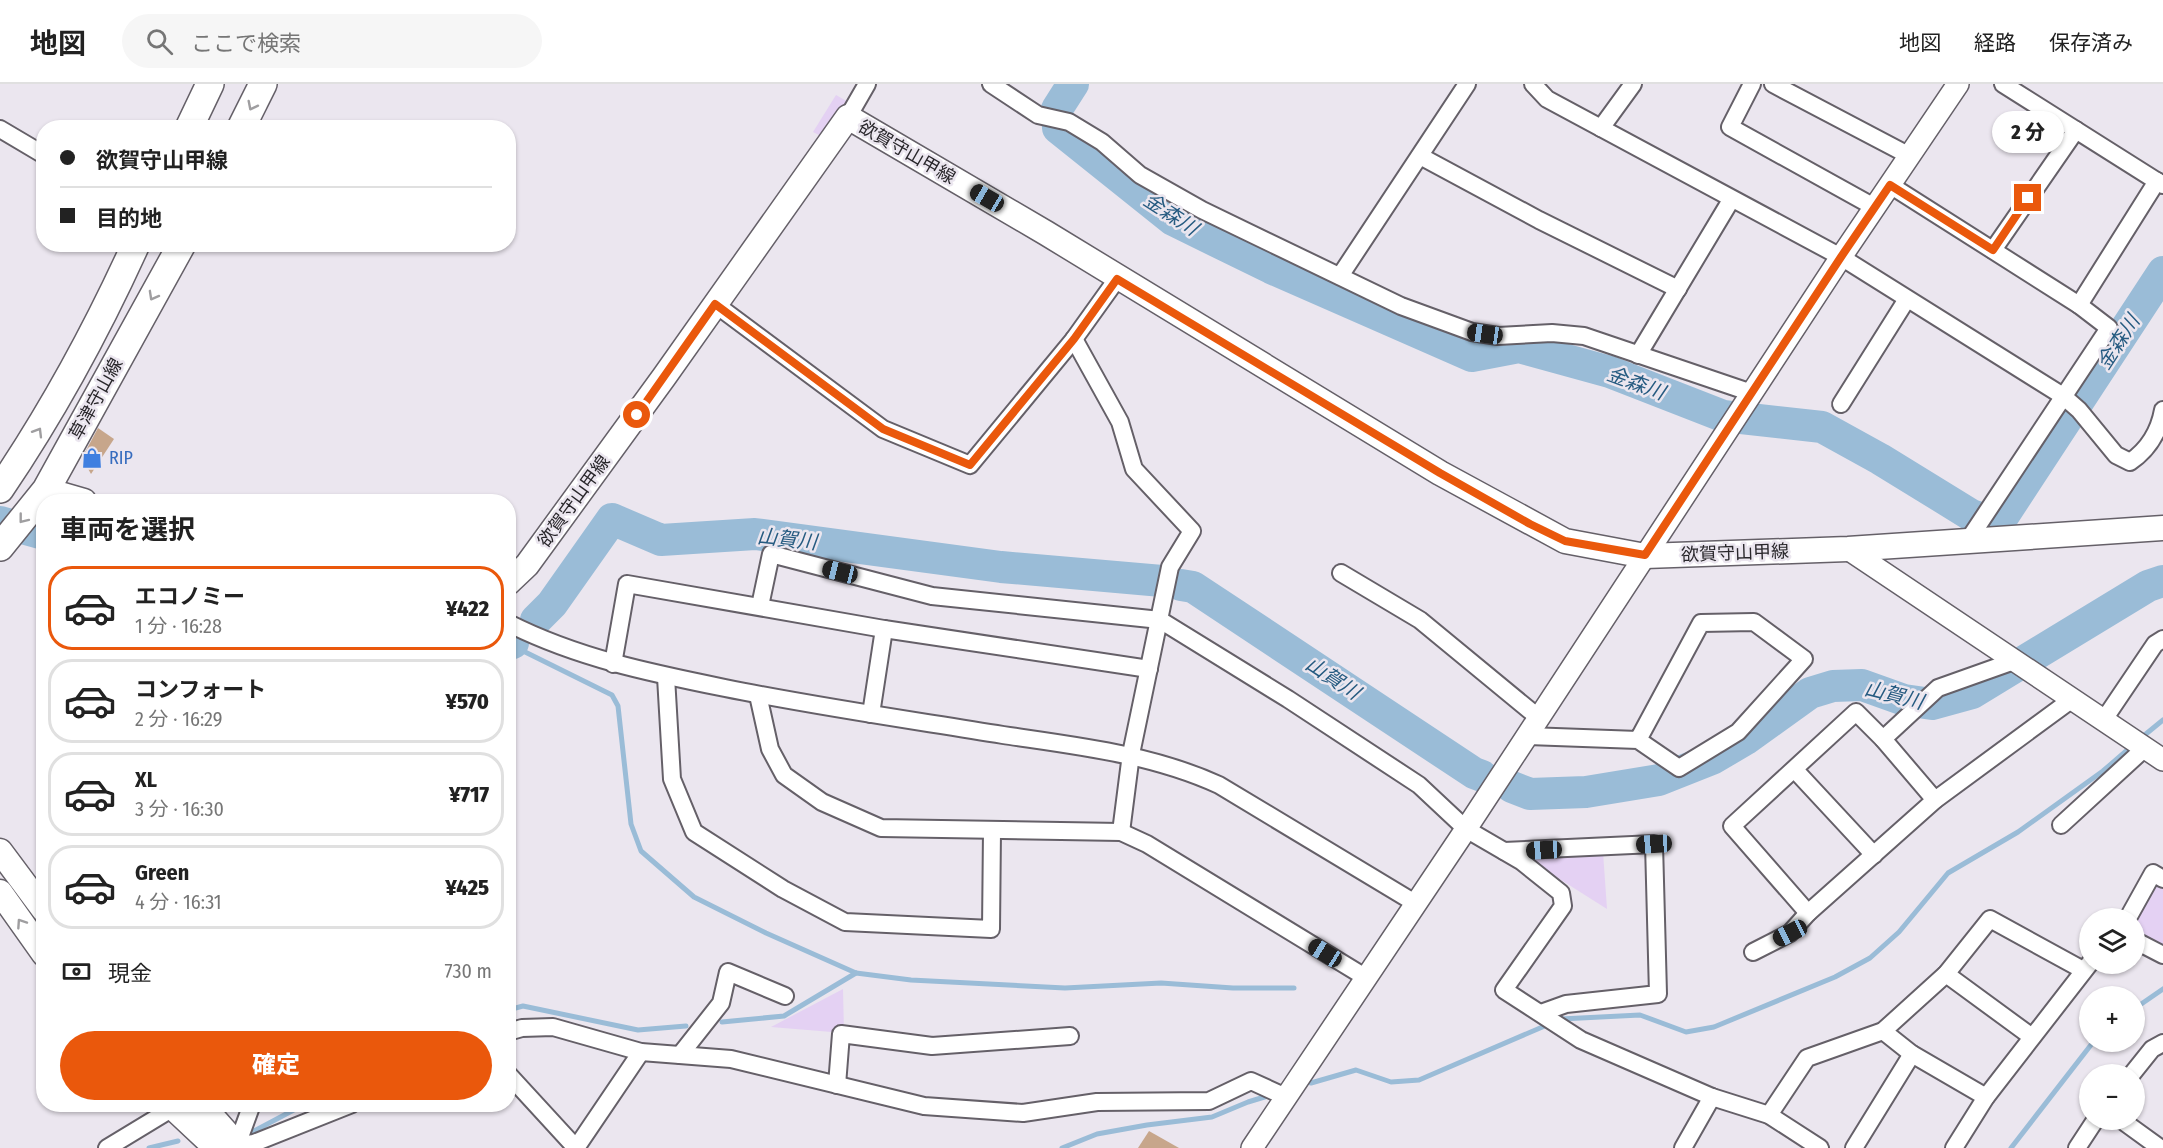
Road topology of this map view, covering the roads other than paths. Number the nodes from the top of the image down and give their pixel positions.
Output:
1 (210, 84) edge
2 (263, 84) edge
3 (867, 84) edge
4 (991, 84) edge
5 (1467, 84) edge
6 (1533, 84) edge
7 (1633, 84) edge
8 (1752, 84) edge
9 (1773, 84) edge
10 (1958, 84) edge
11 (2003, 84) edge
12 (848, 117) junction
13 (193, 120) edge
14 (245, 120) edge
15 (1601, 128) junction
16 (0, 129) edge
17 (2076, 130) junction
18 (36, 151) edge
19 (1420, 156) junction
20 (1910, 156) junction
21 (2160, 183) edge
22 (1890, 185) junction
23 (1731, 200) junction
24 (1876, 208) junction
25 (1993, 250) junction
26 (132, 252) edge
27 (178, 252) edge
28 (1841, 257) junction
29 (1340, 276) junction
30 (1117, 279) junction
31 (1677, 289) junction
32 (1907, 299) junction
33 (715, 304) junction
34 (2079, 305) junction
35 (1074, 339) junction
36 (1638, 355) junction
37 (1752, 393) junction
38 (2063, 396) junction
39 (1841, 404) dead end
40 (2163, 410) edge
41 (2, 483) edge
42 (46, 490) junction
43 (43, 494) edge
44 (60, 494) edge
45 (36, 503) edge
46 (2163, 528) edge
47 (1967, 542) junction
48 (0, 548) edge
49 (1848, 549) junction
50 (1645, 555) junction
51 (1341, 573) dead end
52 (516, 575) edge
53 (760, 606) junction
54 (1160, 620) junction
55 (516, 627) edge
56 (884, 629) junction
57 (2163, 639) edge
58 (2014, 661) junction
59 (613, 664) junction
60 (1149, 669) junction
61 (666, 676) junction
62 (758, 695) junction
63 (2071, 700) junction
64 (870, 714) junction
65 (2103, 721) junction
66 (1533, 727) junction
67 (1882, 739) junction
68 (1638, 740) junction
69 (2145, 748) junction
70 (1131, 754) junction
71 (2163, 760) edge
72 (1795, 770) junction
73 (1935, 801) junction
74 (2061, 825) dead end
75 (1467, 829) junction
76 (992, 831) junction
77 (1120, 832) junction
78 (0, 851) edge
79 (1503, 851) junction
80 (1874, 855) junction
81 (2163, 879) edge
82 (0, 892) edge
83 (36, 899) edge
84 (1415, 903) junction
85 (2133, 908) edge
86 (1808, 913) junction
87 (36, 943) edge
88 (2145, 946) edge
89 (1753, 952) dead end
90 (2163, 955) edge
91 (2079, 962) edge
92 (1946, 974) junction
93 (2081, 974) edge
94 (1365, 977) junction
95 (785, 996) dead end
96 (1546, 1016) junction
97 (516, 1030) edge
98 (1883, 1031) junction
99 (1070, 1036) dead end
100 (2032, 1037) junction
101 (2163, 1043) edge
102 (641, 1052) junction
103 (1912, 1054) junction
104 (680, 1055) junction
105 (2140, 1064) edge
106 (516, 1083) edge
107 (837, 1085) junction
108 (1286, 1097) junction
109 (1712, 1097) junction
110 (1986, 1097) junction
111 (162, 1112) edge
112 (180, 1112) edge
113 (207, 1112) edge
114 (248, 1112) edge
115 (332, 1112) edge
116 (1769, 1115) junction
117 (2089, 1130) edge
118 (2135, 1130) edge
119 (232, 1147) edge
120 (107, 1148) edge
121 (1252, 1148) edge
122 (1683, 1148) edge
123 (1820, 1148) edge
124 (1854, 1148) edge
125 (1954, 1148) edge
126 (2077, 1148) edge
127 (2160, 1148) edge

1 - 13 main road
2 -> 14 main road
3 - 12 street
4 - 29 street
5 - 19 street
6 - 15 street
7 - 15 street
8 - 24 street
9 - 20 street
10 - 20 street
11 - 17 street
12 - 30 main road, 欲賀守山甲線
12 - 33 main road, 欲賀守山甲線
15 - 23 street
16 - 18 street
17 - 21 street
17 - 25 street
19 - 29 street
19 - 31 street
20 - 22 street
21 - 34 street
22 - 24 street
22 - 25 street
23 - 28 street
23 - 31 street
24 - 28 street
25 - 34 street
41 -> 26 main road, 草津守山線
27 -> 42 main road, 草津守山線
28 - 32 street
28 - 37 street
29 - 36 street
30 - 35 street
30 - 50 main road, 欲賀守山甲線
31 - 36 street
32 - 38 street
32 - 39 street
33 - 35 street
33 - 52 main road, 欲賀守山甲線
34 - 38 street
35 - 54 street
36 - 37 street
37 - 50 street
38 - 40 street
38 - 47 street
42 -> 43 main road, 草津守山線
42 - 44 main road
45 -> 48 main road, 草津守山線
46 - 47 main road, 欲賀守山甲線
47 - 49 main road, 欲賀守山甲線
49 - 50 main road, 欲賀守山甲線
49 - 58 street
50 - 66 street
51 - 66 street
53 - 54 street
53 - 56 street
53 - 59 street
54 - 60 street
54 - 75 street
55 - 59 street
56 - 60 street
56 - 64 street
57 - 65 street
58 - 63 street
58 - 67 street
59 - 61 street
60 - 70 street
61 - 62 street
61 - 76 street
62 - 64 street
62 - 76 street
63 - 65 street
63 - 73 street
64 - 70 street
65 - 69 street
66 - 68 street
66 - 75 street
67 - 72 street
67 - 73 street
68 - 68 street
69 - 71 street
69 - 74 street
70 - 77 street
70 - 84 street
72 - 80 street
72 - 86 street
73 - 80 street
75 - 79 street
75 - 84 street
76 - 77 street
77 - 94 street
78 - 83 main road
79 - 96 street
79 - 96 street
80 - 86 street
81 - 85 street
87 -> 82 main road
84 - 94 street
86 - 89 street
88 - 90 street
91 - 92 street
92 - 98 street
92 - 100 street
93 - 100 street
94 - 108 street
95 - 104 street
96 - 109 street
97 - 102 street
98 - 103 street
98 - 116 street
99 - 107 street
100 - 110 street
101 - 105 street
102 - 104 street
102 - 106 street
103 - 110 street
103 - 124 street
104 - 107 street
107 - 108 street
108 - 121 street
109 - 116 street
109 - 122 street
110 - 125 street
111 - 120 street
112 - 119 main road
113 - 119 main road
114 - 119 street
115 - 119 street
116 - 123 street
117 - 126 street
118 - 127 street

